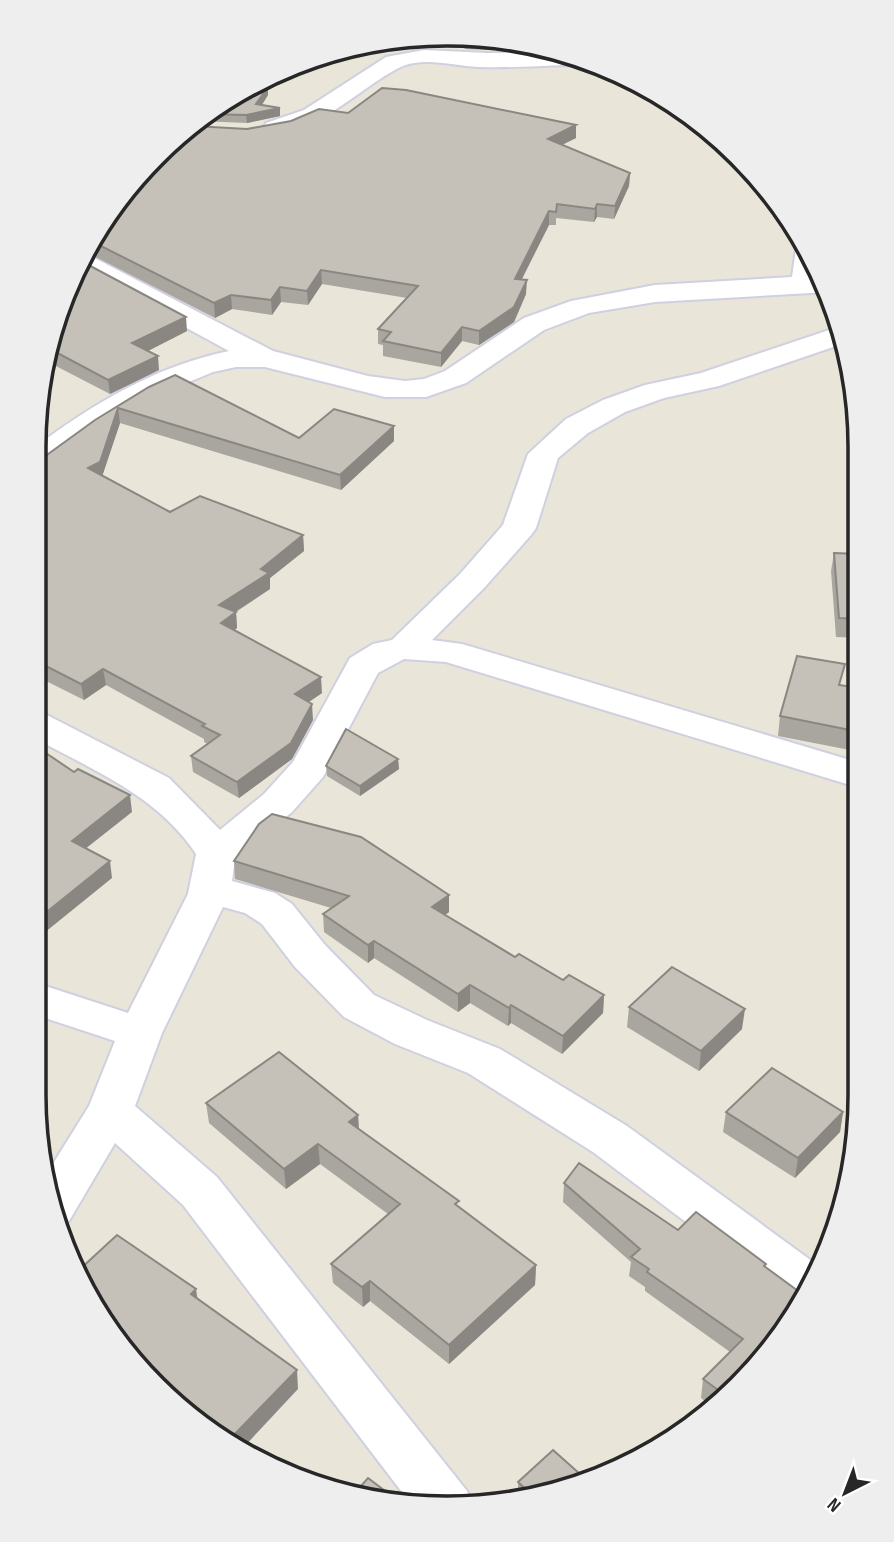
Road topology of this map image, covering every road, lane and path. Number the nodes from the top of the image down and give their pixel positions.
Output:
1 (408, 47) edge
2 (425, 55) junction
3 (549, 58) edge
4 (255, 132) edge
5 (90, 264) edge
6 (814, 284) edge
7 (833, 337) edge
8 (265, 358) junction
9 (46, 454) edge
10 (404, 648) junction
11 (46, 729) edge
12 (848, 772) edge
13 (213, 872) junction
14 (46, 1002) edge
15 (140, 1033) junction
16 (110, 1111) junction
17 (58, 1196) edge
18 (803, 1281) edge
19 (438, 1496) edge

1 - 2 street
2 - 3 street
2 - 4 street
5 - 8 street
6 - 8 street
7 - 10 street
8 - 9 street
10 - 12 street
10 - 13 street
11 - 13 street
13 - 15 street
13 - 18 street
14 - 15 street
15 - 16 street
16 - 17 street
16 - 19 street

